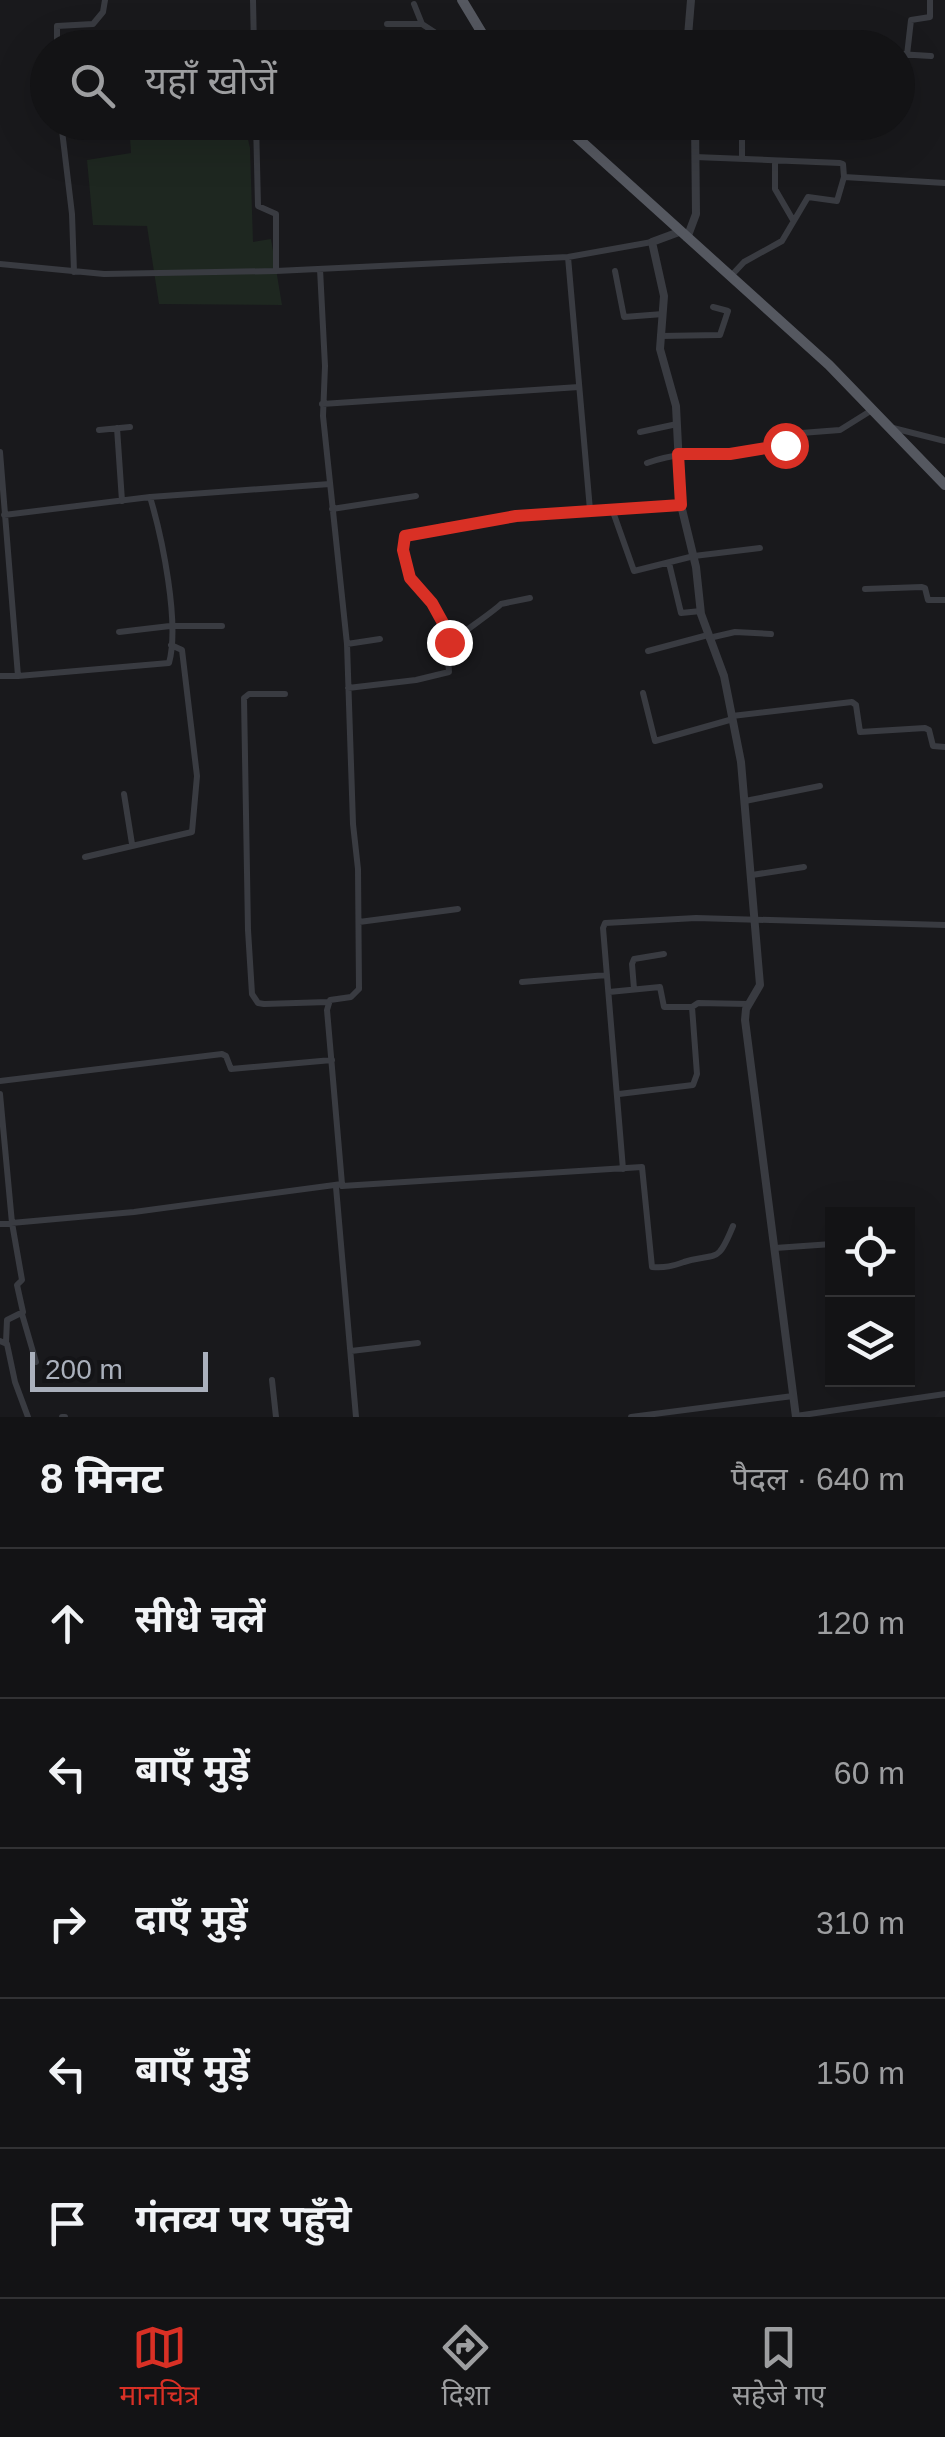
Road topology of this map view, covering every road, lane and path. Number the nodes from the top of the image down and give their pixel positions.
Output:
1 (105, 0) edge
2 (253, 0) edge
3 (462, 0) edge
4 (691, 0) edge
5 (930, 0) edge
6 (414, 4) dead end
7 (388, 24) dead end
8 (422, 24) junction
9 (56, 30) edge
10 (254, 30) edge
11 (431, 30) edge
12 (480, 30) edge
13 (688, 30) edge
14 (910, 30) edge
15 (915, 55) edge
16 (931, 56) dead end
17 (63, 140) edge
18 (256, 140) edge
19 (580, 140) edge
20 (696, 140) edge
21 (742, 140) edge
22 (696, 156) junction
23 (742, 157) junction
24 (775, 162) junction
25 (844, 177) junction
26 (945, 183) edge
27 (793, 220) junction
28 (683, 235) junction
29 (652, 242) junction
30 (568, 257) junction
31 (0, 264) edge
32 (320, 269) junction
33 (276, 271) junction
34 (615, 271) dead end
35 (74, 272) junction
36 (730, 277) junction
37 (713, 307) dead end
38 (662, 314) junction
39 (660, 336) junction
40 (579, 388) junction
41 (322, 404) junction
42 (873, 409) junction
43 (677, 424) junction
44 (130, 426) dead end
45 (117, 428) junction
46 (892, 428) junction
47 (99, 430) dead end
48 (640, 432) dead end
49 (945, 442) edge
50 (0, 452) edge
51 (678, 454) junction
52 (647, 463) dead end
53 (1, 464) edge
54 (330, 484) junction
55 (945, 485) edge
56 (416, 496) dead end
57 (150, 497) junction
58 (122, 500) junction
59 (681, 505) junction
60 (612, 508) junction
61 (332, 509) junction
62 (590, 510) junction
63 (4, 515) junction
64 (760, 548) dead end
65 (694, 556) junction
66 (669, 562) junction
67 (865, 589) dead end
68 (530, 598) dead end
69 (945, 600) edge
70 (701, 611) junction
71 (170, 626) junction
72 (222, 626) dead end
73 (120, 632) dead end
74 (772, 634) dead end
75 (460, 635) junction
76 (708, 637) junction
77 (380, 639) dead end
78 (347, 644) junction
79 (171, 645) junction
80 (648, 651) dead end
81 (0, 676) edge
82 (18, 676) junction
83 (348, 688) junction
84 (285, 694) dead end
85 (642, 694) dead end
86 (732, 717) junction
87 (945, 748) edge
88 (820, 786) dead end
89 (124, 794) dead end
90 (745, 802) junction
91 (132, 844) junction
92 (85, 857) dead end
93 (804, 867) dead end
94 (752, 875) junction
95 (458, 909) dead end
96 (756, 920) junction
97 (358, 922) junction
98 (945, 924) edge
99 (664, 954) dead end
100 (607, 975) junction
101 (522, 982) dead end
102 (634, 989) junction
103 (609, 992) junction
104 (328, 1002) junction
105 (748, 1004) junction
106 (692, 1007) junction
107 (332, 1060) junction
108 (0, 1081) edge
109 (0, 1094) edge
110 (618, 1094) junction
111 (623, 1168) junction
112 (339, 1186) junction
113 (12, 1223) junction
114 (0, 1224) edge
115 (733, 1226) dead end
116 (825, 1244) edge
117 (775, 1248) junction
118 (22, 1314) junction
119 (3, 1341) edge
120 (418, 1343) dead end
121 (351, 1352) junction
122 (36, 1362) dead end
123 (272, 1380) dead end
124 (945, 1394) edge
125 (794, 1396) junction
126 (796, 1416) edge
127 (28, 1417) edge
128 (276, 1417) edge
129 (356, 1417) edge
130 (632, 1417) edge

1 - 9 street
2 - 10 street
3 - 12 main road
4 - 13 street
5 - 14 street
6 - 8 street
7 - 8 street
8 - 11 street
15 - 16 street
17 - 35 street
18 - 33 street
19 - 28 main road
20 - 22 street
21 - 23 street
22 - 23 street
22 - 28 street
23 - 24 street
24 - 25 street
24 - 27 street
25 - 26 street
25 - 27 street
27 - 36 street
28 - 29 street
28 - 36 main road
29 - 30 street
29 - 38 street
30 - 32 street
30 - 40 street
31 - 35 street
32 - 33 street
32 - 41 street
33 - 35 street
34 - 38 street
36 - 42 main road
37 - 39 street
38 - 39 street
39 - 43 street
40 - 41 street
40 - 62 street
41 - 54 street
42 - 46 main road
42 - 51 street
43 - 48 street
43 - 51 street
44 - 45 street
45 - 47 street
45 - 58 street
46 - 49 street
46 - 55 main road
50 - 53 street
51 - 52 street
51 - 59 street
53 - 63 street
54 - 57 street
54 - 61 street
56 - 61 street
57 - 58 street
57 - 71 street
58 - 63 street
59 - 60 street
59 - 65 street
60 - 62 street
60 - 66 street
61 - 78 street
62 - 75 street
63 - 82 street
64 - 65 street
65 - 66 street
65 - 70 street
66 - 70 street
67 - 69 street
68 - 75 street
70 - 76 street
71 - 72 street
71 - 73 street
71 - 79 street
74 - 76 street
75 - 83 street
76 - 80 street
76 - 86 street
77 - 78 street
78 - 83 street
79 - 82 street
79 - 91 street
81 - 82 street
83 - 97 street
84 - 104 street
85 - 86 street
86 - 87 street
86 - 90 street
88 - 90 street
89 - 91 street
90 - 94 street
91 - 92 street
93 - 94 street
94 - 96 street
95 - 97 street
96 - 98 street
96 - 100 street
96 - 105 street
97 - 104 street
99 - 102 street
100 - 101 street
100 - 103 street
102 - 103 street
102 - 106 street
103 - 110 street
104 - 107 street
105 - 106 street
105 - 117 street
106 - 110 street
107 - 108 street
107 - 112 street
109 - 113 street
110 - 111 street
111 - 112 street
111 - 115 street
112 - 113 street
112 - 121 street
113 - 114 street
113 - 118 street
116 - 117 street
117 - 125 street
118 - 119 street
118 - 122 street
119 - 127 street
120 - 121 street
121 - 129 street
123 - 128 street
124 - 126 street
125 - 126 street
125 - 130 street

